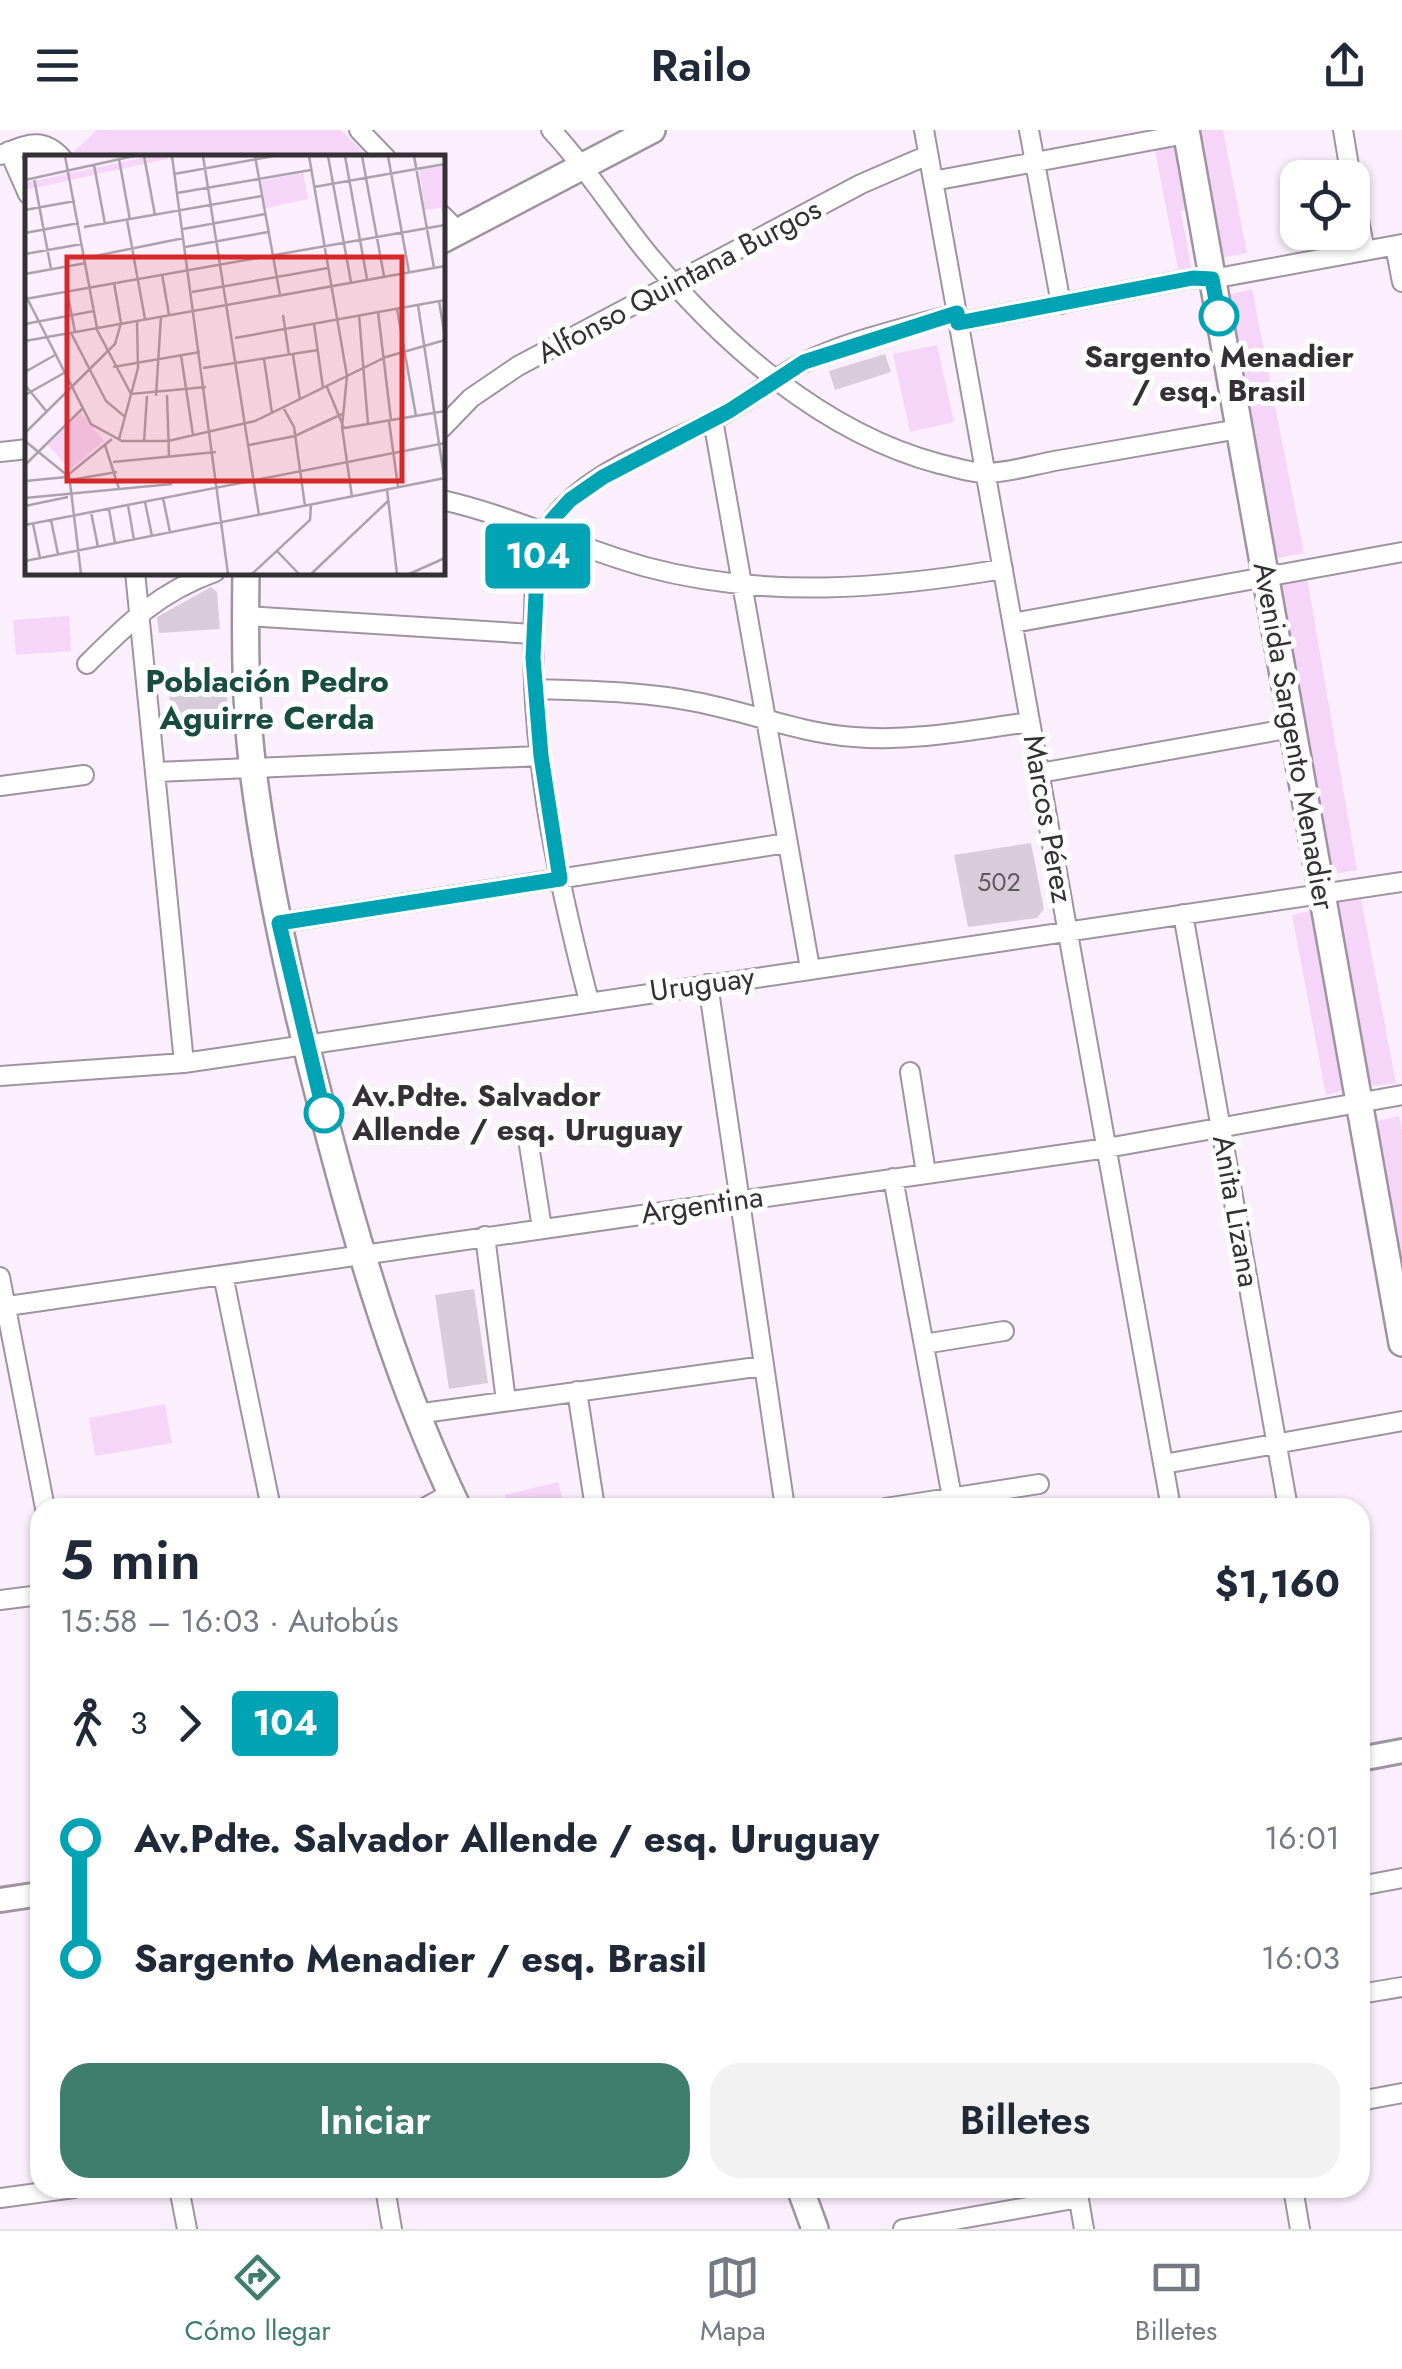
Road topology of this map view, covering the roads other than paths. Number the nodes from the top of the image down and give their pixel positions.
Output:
1 (359, 130) edge
2 (551, 130) edge
3 (652, 130) edge
4 (924, 130) edge
5 (1029, 130) edge
6 (1343, 130) edge
7 (1186, 132) edge
8 (31, 134) edge
9 (5, 153) edge
10 (59, 155) edge
11 (383, 155) edge
12 (928, 155) junction
13 (1348, 160) edge
14 (1035, 162) junction
15 (585, 166) junction
16 (933, 181) junction
17 (25, 189) edge
18 (448, 229) edge
19 (1398, 245) edge
20 (1365, 251) joint
21 (1212, 279) junction
22 (1402, 282) edge
23 (674, 283) junction
24 (1061, 304) junction
25 (958, 318) junction
26 (777, 378) junction
27 (712, 420) junction
28 (445, 425) edge
29 (1239, 429) junction
30 (25, 449) edge
31 (0, 452) edge
32 (986, 473) junction
33 (445, 501) edge
34 (546, 531) junction
35 (1402, 552) edge
36 (1003, 569) junction
37 (135, 575) edge
38 (208, 575) edge
39 (246, 575) edge
40 (1266, 577) junction
41 (744, 584) junction
42 (139, 612) junction
43 (245, 616) junction
44 (1013, 624) junction
45 (533, 634) junction
46 (87, 664) dead end
47 (534, 688) junction
48 (765, 720) junction
49 (1030, 722) junction
50 (1292, 728) junction
51 (541, 756) junction
52 (253, 768) junction
53 (156, 772) junction
54 (84, 774) dead end
55 (1040, 774) junction
56 (0, 786) edge
57 (788, 843) junction
58 (560, 879) junction
59 (1402, 882) edge
60 (1322, 894) junction
61 (1184, 914) junction
62 (279, 923) junction
63 (1068, 930) junction
64 (810, 968) junction
65 (708, 984) junction
66 (589, 1001) junction
67 (305, 1042) junction
68 (184, 1063) junction
69 (910, 1072) dead end
70 (0, 1076) edge
71 (1402, 1096) edge
72 (1360, 1103) junction
73 (1221, 1127) junction
74 (529, 1146) dead end
75 (1107, 1148) junction
76 (926, 1174) junction
77 (894, 1178) junction
78 (738, 1200) junction
79 (542, 1228) junction
80 (485, 1236) junction
81 (360, 1254) junction
82 (223, 1274) junction
83 (0, 1277) edge
84 (3, 1306) edge
85 (1004, 1331) dead end
86 (1402, 1343) edge
87 (924, 1344) junction
88 (764, 1366) junction
89 (577, 1391) junction
90 (506, 1401) junction
91 (416, 1414) junction
92 (1402, 1421) edge
93 (1277, 1443) junction
94 (1164, 1464) junction
95 (1039, 1484) dead end
96 (43, 1498) edge
97 (269, 1498) edge
98 (454, 1498) edge
99 (593, 1498) edge
100 (784, 1498) edge
101 (952, 1498) edge
102 (976, 1498) edge
103 (1170, 1498) edge
104 (1286, 1498) edge
105 (30, 1596) edge
106 (0, 1600) edge
107 (1402, 1752) edge
108 (1370, 1757) edge
109 (1402, 1878) edge
110 (1370, 1884) edge
111 (30, 1896) edge
112 (0, 1900) edge
113 (1402, 1987) edge
114 (1370, 1992) edge
115 (1402, 2093) edge
116 (1370, 2098) edge
117 (30, 2194) edge
118 (0, 2198) edge
119 (180, 2198) edge
120 (387, 2198) edge
121 (804, 2198) edge
122 (1050, 2198) edge
123 (1079, 2198) edge
124 (1295, 2198) edge
125 (187, 2229) edge
126 (392, 2229) edge
127 (815, 2229) edge
128 (903, 2229) edge
129 (1084, 2229) edge
130 (1300, 2229) edge

1 - 11 street
2 - 15 street
3 - 15 main road
4 - 12 street, Marcos Pérez
5 - 14 street
6 - 13 street
7 - 14 street
7 - 21 main road, Avenida Sargento Menadier
8 - 9 street
8 - 10 street
9 - 17 street
12 - 16 street, Marcos Pérez
12 - 23 street, Alfonso Quintana Burgos
14 - 16 street
14 - 24 street
15 - 18 main road
15 - 23 street
16 - 25 street, Marcos Pérez
19 - 20 street
19 - 22 street
20 - 21 street
21 - 24 street
21 - 29 main road, Avenida Sargento Menadier
23 - 26 street
23 - 28 street, Alfonso Quintana Burgos
24 - 25 street
25 - 26 street
25 - 32 street, Marcos Pérez
26 - 27 street
26 - 32 street
27 - 34 street
27 - 41 street
29 - 32 street
29 - 40 main road, Avenida Sargento Menadier
30 - 31 street
32 - 36 street, Marcos Pérez
33 - 34 street
34 - 41 street
34 - 45 street
35 - 40 street
36 - 41 street
36 - 44 street, Marcos Pérez
37 - 42 street
38 - 42 street
39 - 43 main road
40 - 44 street
40 - 50 main road, Avenida Sargento Menadier
41 - 48 street
42 - 46 street
42 - 53 street
43 - 45 street
43 - 52 main road
44 - 49 street, Marcos Pérez
45 - 47 street
47 - 48 street
47 - 51 street
48 - 49 street
48 - 57 street
49 - 55 street, Marcos Pérez
50 - 55 street
50 - 60 main road, Avenida Sargento Menadier
51 - 52 street
51 - 58 street
52 - 53 street
52 - 62 main road
53 - 68 street
54 - 56 street
55 - 63 street, Marcos Pérez
57 - 58 street
57 - 64 street
58 - 62 street
58 - 66 street
59 - 60 street, Uruguay
60 - 61 street, Uruguay
60 - 72 main road, Avenida Sargento Menadier
61 - 63 street, Uruguay
61 - 73 street, Anita Lizana
62 - 67 main road
63 - 64 street, Uruguay
63 - 75 street, Marcos Pérez
64 - 65 street, Uruguay
65 - 66 street, Uruguay
65 - 78 street
66 - 67 street, Uruguay
67 - 68 street, Uruguay
67 - 81 main road
68 - 70 street, Uruguay
69 - 76 street
71 - 72 street, Argentina
72 - 73 street, Argentina
72 - 86 main road, Avenida Sargento Menadier
73 - 75 street, Argentina
73 - 93 street, Anita Lizana
74 - 79 street
75 - 76 street, Argentina
75 - 94 street, Marcos Pérez
76 - 77 street, Argentina
77 - 78 street, Argentina
77 - 87 street
78 - 79 street, Argentina
78 - 88 street
79 - 80 street, Argentina
80 - 81 street, Argentina
80 - 90 street
81 - 82 street, Argentina
81 - 91 main road
82 - 84 street, Argentina
82 - 97 street
83 - 84 street
84 - 96 street
85 - 87 street
87 - 101 street
88 - 89 street
88 - 100 street
89 - 90 street
89 - 99 street
90 - 91 street
91 - 98 main road
92 - 93 street
93 - 94 street
93 - 104 street, Anita Lizana
94 - 103 street, Marcos Pérez
95 - 102 street
105 - 106 street
107 - 108 street
109 - 110 street
111 - 112 street
113 - 114 street
115 - 116 street
117 - 118 street
119 - 125 street
120 - 126 street
121 - 127 main road
122 - 128 street
123 - 129 street
124 - 130 street

